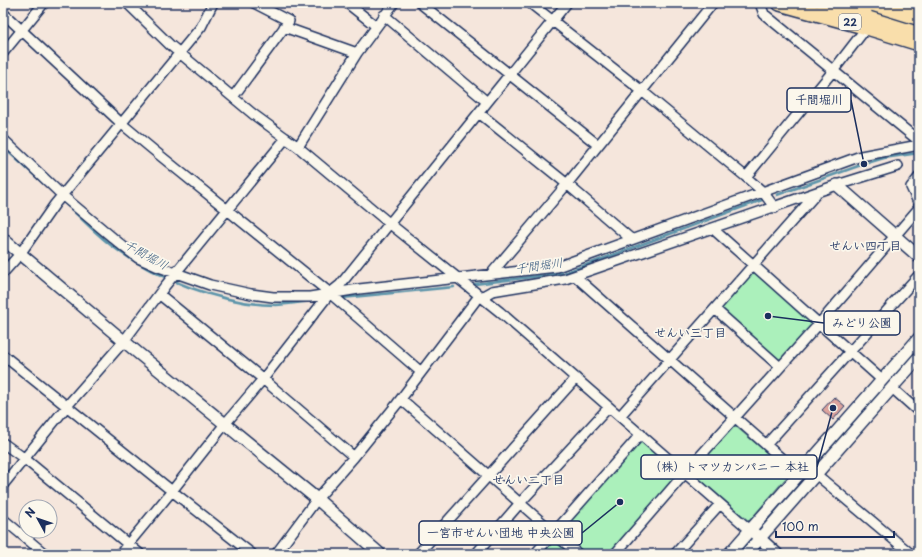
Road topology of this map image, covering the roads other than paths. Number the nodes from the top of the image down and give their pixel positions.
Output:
1 (44, 3) edge
2 (126, 3) edge
3 (213, 3) edge
4 (254, 3) edge
5 (347, 3) edge
6 (394, 3) edge
7 (420, 3) edge
8 (530, 3) edge
9 (567, 3) edge
10 (713, 3) edge
11 (760, 3) edge
12 (780, 3) edge
13 (825, 3) edge
14 (865, 3) edge
15 (881, 5) edge
16 (3, 13) edge
17 (384, 15) junction
18 (919, 19) edge
19 (552, 21) junction
20 (376, 26) junction
21 (284, 27) junction
22 (867, 27) junction
23 (919, 30) edge
24 (22, 31) junction
25 (919, 43) edge
26 (357, 52) junction
27 (3, 53) edge
28 (180, 53) junction
29 (833, 71) junction
30 (509, 75) junction
31 (642, 91) junction
32 (232, 97) junction
33 (488, 102) junction
34 (479, 113) junction
35 (122, 124) junction
36 (286, 138) junction
37 (3, 139) edge
38 (919, 141) edge
39 (598, 145) junction
40 (919, 146) edge
41 (298, 147) junction
42 (898, 166) dead end
43 (746, 177) junction
44 (919, 177) edge
45 (567, 184) junction
46 (837, 186) junction
47 (763, 192) junction
48 (817, 193) junction
49 (60, 199) junction
50 (919, 204) edge
51 (775, 208) junction
52 (919, 208) edge
53 (228, 209) junction
54 (389, 223) junction
55 (713, 229) junction
56 (895, 236) junction
57 (3, 239) edge
58 (630, 239) junction
59 (20, 254) junction
60 (919, 257) edge
61 (754, 265) junction
62 (3, 273) edge
63 (491, 274) junction
64 (174, 275) junction
65 (919, 275) edge
66 (575, 276) junction
67 (457, 278) junction
68 (330, 293) junction
69 (159, 294) junction
70 (481, 297) junction
71 (715, 309) junction
72 (820, 324) junction
73 (919, 338) edge
74 (124, 341) junction
75 (851, 352) junction
76 (3, 355) edge
77 (919, 357) edge
78 (670, 360) junction
79 (780, 367) junction
80 (421, 372) junction
81 (576, 378) junction
82 (263, 379) junction
83 (882, 380) junction
84 (892, 388) junction
85 (401, 399) junction
86 (67, 406) junction
87 (609, 407) junction
88 (919, 412) edge
89 (620, 416) junction
90 (734, 417) junction
91 (225, 424) junction
92 (641, 434) junction
93 (3, 443) edge
94 (766, 445) junction
95 (354, 457) junction
96 (24, 459) junction
97 (684, 472) junction
98 (799, 474) junction
99 (488, 475) junction
100 (817, 475) junction
101 (3, 485) edge
102 (172, 492) junction
103 (317, 499) junction
104 (520, 503) junction
105 (720, 504) junction
106 (3, 519) edge
107 (750, 530) junction
108 (553, 532) junction
109 (760, 539) junction
110 (128, 544) junction
111 (45, 554) edge
112 (120, 554) edge
113 (140, 554) edge
114 (252, 554) edge
115 (276, 554) edge
116 (380, 554) edge
117 (418, 554) edge
118 (476, 554) edge
119 (535, 554) edge
120 (578, 554) edge
121 (615, 554) edge
122 (675, 554) edge
123 (729, 554) edge
124 (746, 554) edge
125 (777, 554) edge
126 (911, 554) edge

1 - 24 street
2 - 28 street
3 - 28 street
4 - 21 street
5 - 20 street
6 - 17 street
7 - 30 street
8 - 19 street
9 - 19 street
10 - 31 street
11 - 29 street
12 - 22 highway, 22
13 - 23 highway
14 - 15 highway, 22
15 - 18 highway, bridge
16 - 24 street
17 - 20 street
17 - 33 street
19 - 30 street
19 - 31 street
20 - 26 street
21 - 26 street
21 - 32 street
22 - 25 highway, 22
22 - 29 street
24 - 27 street
24 - 35 street
26 - 41 street
28 - 32 street
28 - 35 street
29 - 38 street
29 - 43 street
30 - 33 street
30 - 39 street
31 - 39 street
31 - 43 street
32 - 36 street
33 - 34 street
34 - 45 street
34 - 54 street
35 - 49 street
35 - 53 street
36 - 41 street
36 - 53 street
37 - 49 street
39 - 45 street
40 - 47 street
41 - 54 street
42 - 46 street
43 - 47 street
44 - 50 street
45 - 58 street
45 - 63 street
46 - 48 street
46 - 56 street
47 - 51 street
47 - 58 street
48 - 51 street
48 - 61 street
49 - 59 street
49 - 64 street
51 - 55 street
52 - 56 street
53 - 64 street
53 - 68 street
54 - 67 street
54 - 68 street
55 - 61 street
55 - 66 street
56 - 60 street
56 - 72 street
57 - 59 street
58 - 63 street
59 - 62 street
59 - 74 street
61 - 71 street
61 - 72 street
63 - 67 street
64 - 68 street
64 - 69 street
65 - 75 street
66 - 70 street
66 - 78 street
67 - 68 street
67 - 70 street
68 - 80 street
68 - 82 street
69 - 74 street
69 - 82 street
70 - 80 street
70 - 81 street
71 - 78 street
71 - 79 street
72 - 75 street
72 - 79 street
73 - 83 street
74 - 86 street
74 - 91 street
75 - 83 street
75 - 94 street
76 - 86 street
77 - 84 street
78 - 89 street
78 - 90 street
79 - 90 street
80 - 85 street
81 - 87 street
81 - 99 street
82 - 91 street
82 - 95 street
83 - 98 street
84 - 88 street
84 - 100 street
85 - 95 street
85 - 99 street
86 - 96 street
86 - 102 street
87 - 89 street
87 - 104 street
89 - 92 street
90 - 94 street
90 - 97 street
91 - 102 street
91 - 103 street
92 - 97 street
92 - 108 street
93 - 96 street
94 - 98 street
95 - 103 street
96 - 101 street
96 - 110 street
97 - 105 street
97 - 121 street
98 - 107 street
99 - 104 street
99 - 117 street
100 - 109 street
100 - 126 street
102 - 110 street
102 - 114 street
103 - 115 street
103 - 116 street
104 - 108 street
104 - 118 street
105 - 107 street
105 - 122 street
106 - 111 street
107 - 109 street
107 - 123 street
108 - 119 street
108 - 120 street
109 - 124 street
109 - 125 street
110 - 112 street
110 - 113 street

